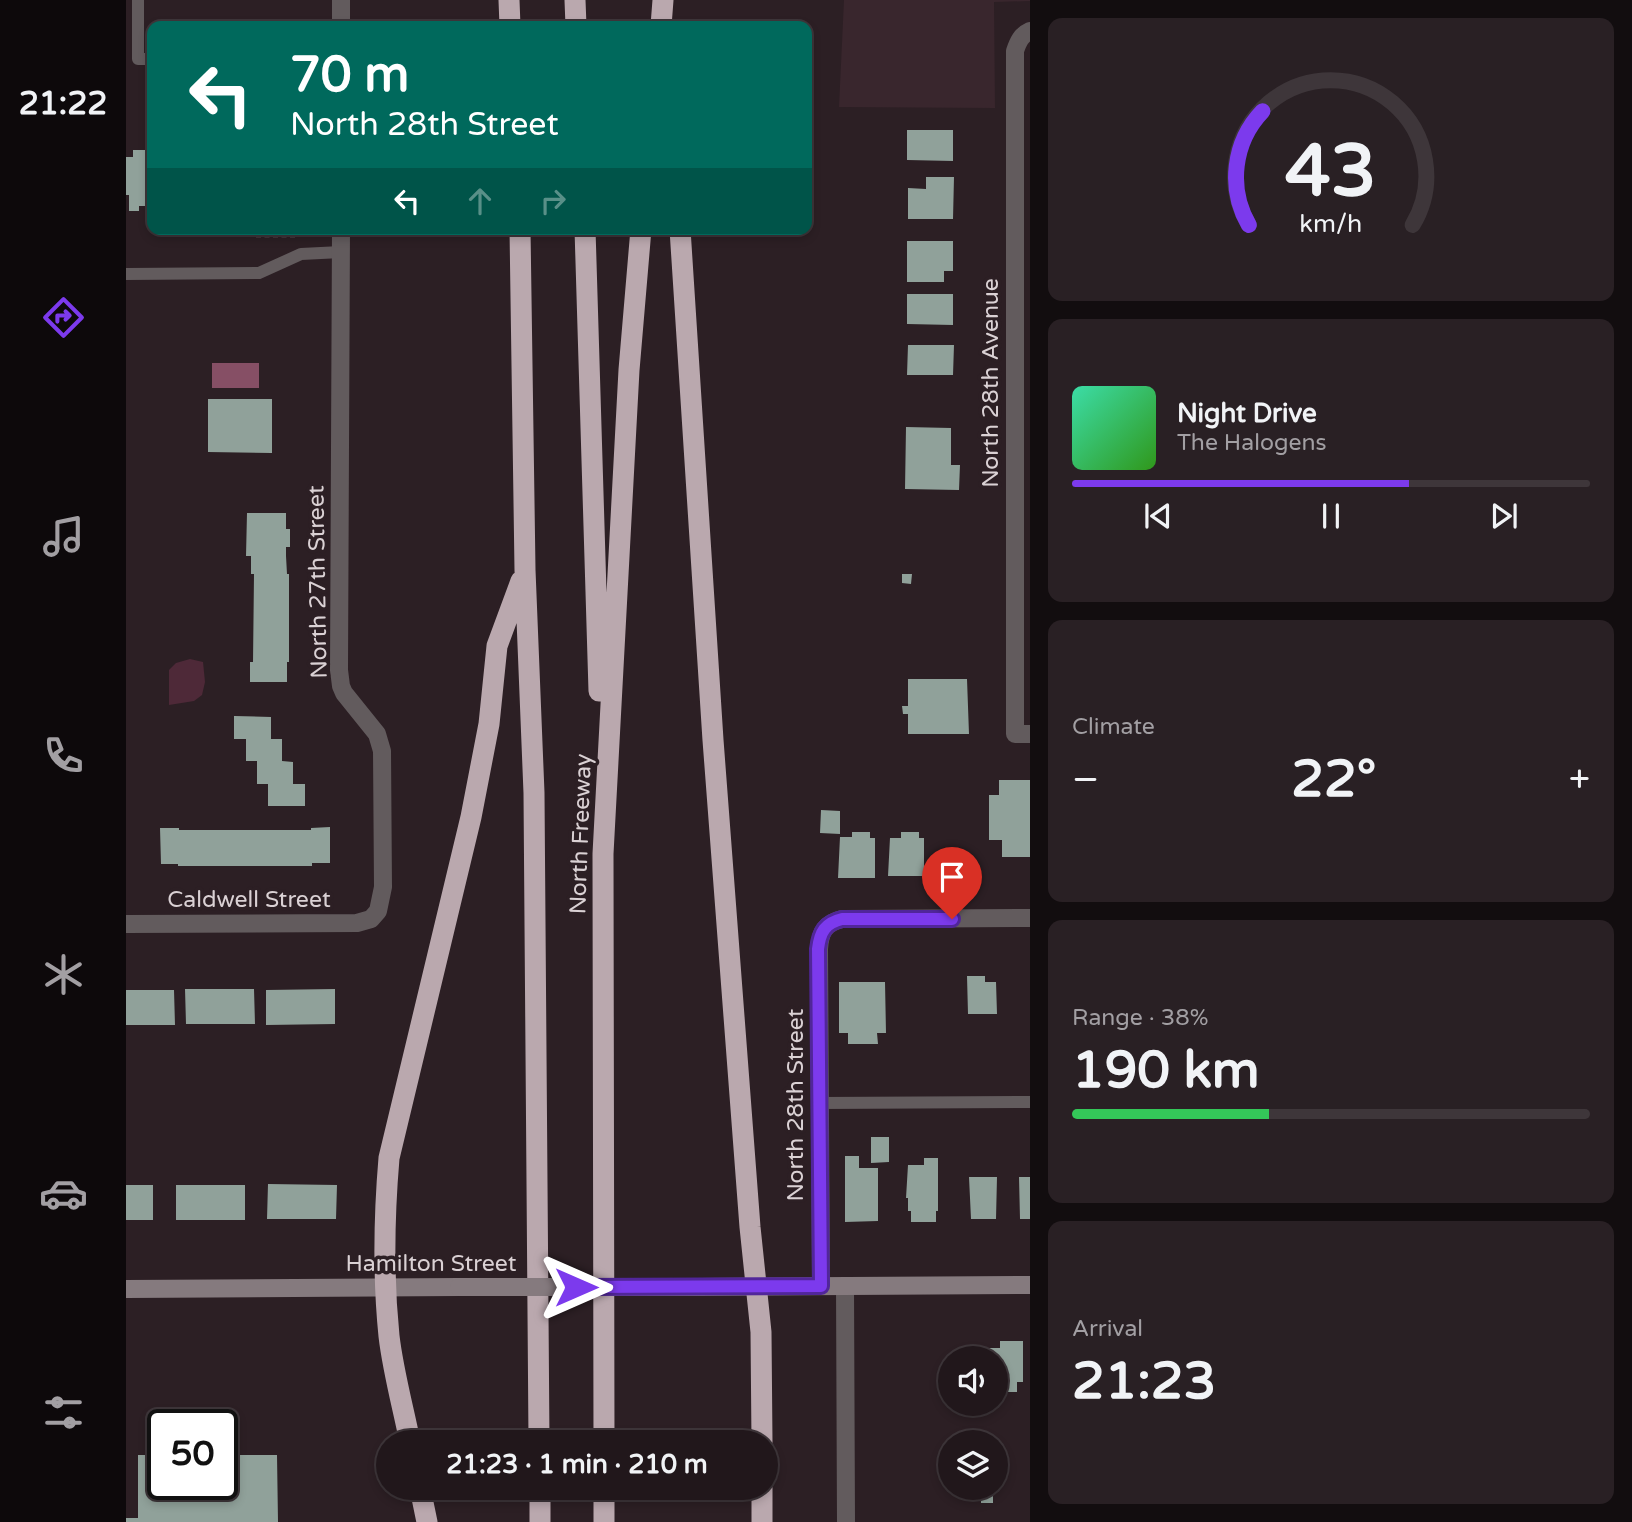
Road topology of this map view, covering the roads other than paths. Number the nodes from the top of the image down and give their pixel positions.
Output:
1 (138, 0) edge
2 (341, 0) edge
3 (509, 0) edge
4 (575, 0) edge
5 (664, 0) edge
6 (341, 21) edge
7 (510, 21) edge
8 (576, 21) edge
9 (662, 21) edge
10 (666, 21) edge
11 (1027, 33) edge
12 (147, 59) edge
13 (341, 235) edge
14 (520, 235) edge
15 (585, 235) edge
16 (640, 235) edge
17 (680, 235) edge
18 (341, 252) junction
19 (126, 274) edge
20 (526, 570) junction
21 (1023, 734) edge
22 (603, 854) junction
23 (1030, 918) edge
24 (371, 919) joint
25 (126, 924) edge
26 (1030, 1102) edge
27 (820, 1103) junction
28 (1030, 1285) edge
29 (821, 1286) junction
30 (845, 1286) junction
31 (756, 1287) junction
32 (386, 1288) junction
33 (126, 1289) edge
34 (408, 1430) edge
35 (539, 1430) edge
36 (604, 1430) edge
37 (762, 1430) edge
38 (422, 1500) edge
39 (540, 1500) edge
40 (604, 1500) edge
41 (762, 1500) edge
42 (427, 1522) edge
43 (540, 1522) edge
44 (604, 1522) edge
45 (762, 1522) edge
46 (846, 1522) edge

1 - 12 lane
2 - 6 street
3 - 7 highway
4 - 8 highway
5 - 9 highway
5 - 10 highway
11 - 21 street, North 28th Avenue
13 - 18 street, North 27th Street
14 - 20 highway, North Freeway
15 - 22 highway
16 - 22 highway, North Freeway
17 - 31 highway
18 - 19 lane
18 - 24 street, North 27th Street
20 - 32 highway
20 - 35 highway, North Freeway
22 - 36 highway, North Freeway
23 - 27 street, North 28th Street
24 - 25 street, Caldwell Street
26 - 27 lane
27 - 29 street, North 28th Street
28 - 30 main road, Hamilton Street
29 - 30 main road, Hamilton Street
29 - 31 main road, Hamilton Street
30 - 46 street
31 - 32 main road, Hamilton Street, bridge
31 - 37 highway
32 - 33 main road, Hamilton Street
32 - 34 highway
38 - 42 highway
39 - 43 highway
40 - 44 highway
41 - 45 highway

